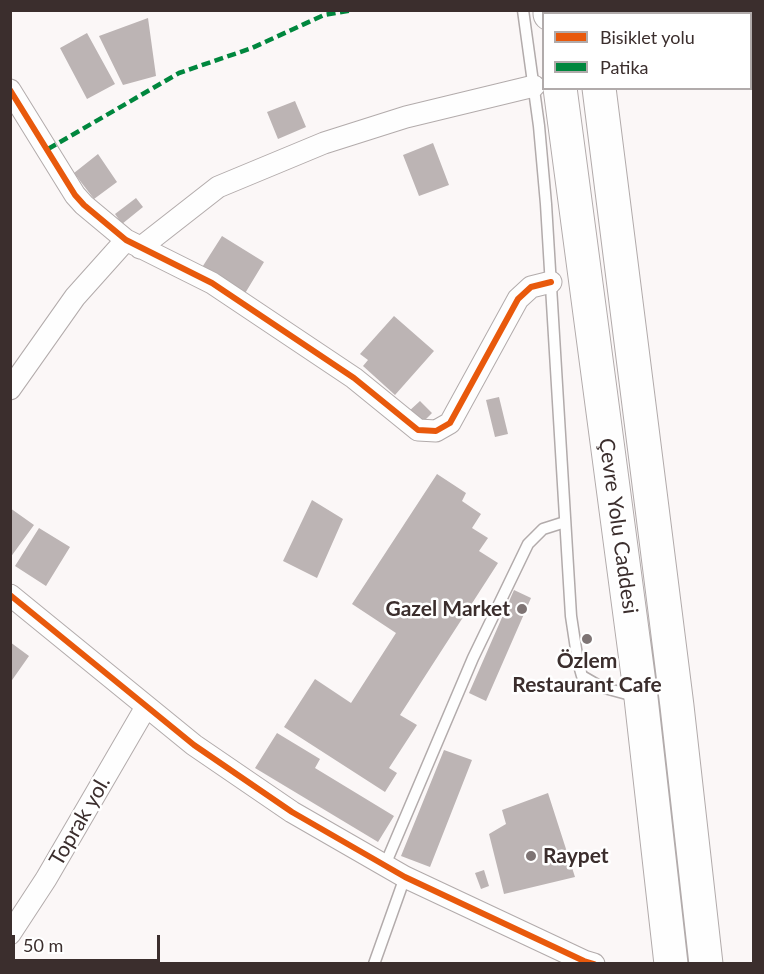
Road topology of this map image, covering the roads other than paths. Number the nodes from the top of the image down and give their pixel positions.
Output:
1 (523, 10) edge
2 (542, 71) edge
3 (542, 88) edge
4 (10, 90) edge
5 (547, 90) edge
6 (547, 90) edge
7 (599, 90) edge
8 (133, 244) junction
9 (550, 282) junction
10 (10, 389) edge
11 (565, 522) junction
12 (10, 594) edge
13 (641, 698) junction
14 (146, 707) junction
15 (385, 865) junction
16 (405, 877) junction
17 (10, 934) edge
18 (374, 963) edge
19 (587, 963) edge
20 (671, 963) edge
21 (706, 963) edge

1 - 2 lane
3 - 8 street
4 - 8 street
5 - 9 lane
6 - 13 highway, Çevre Yolu Caddesi
7 - 21 highway, Çevre Yolu Caddesi
8 - 9 street
8 - 10 street
9 - 11 lane
11 - 13 lane
11 - 15 lane
12 - 14 street
13 - 20 highway, Çevre Yolu Caddesi
14 - 15 street
14 - 17 street, Toprak yol.
15 - 16 street
16 - 18 lane
16 - 19 street

